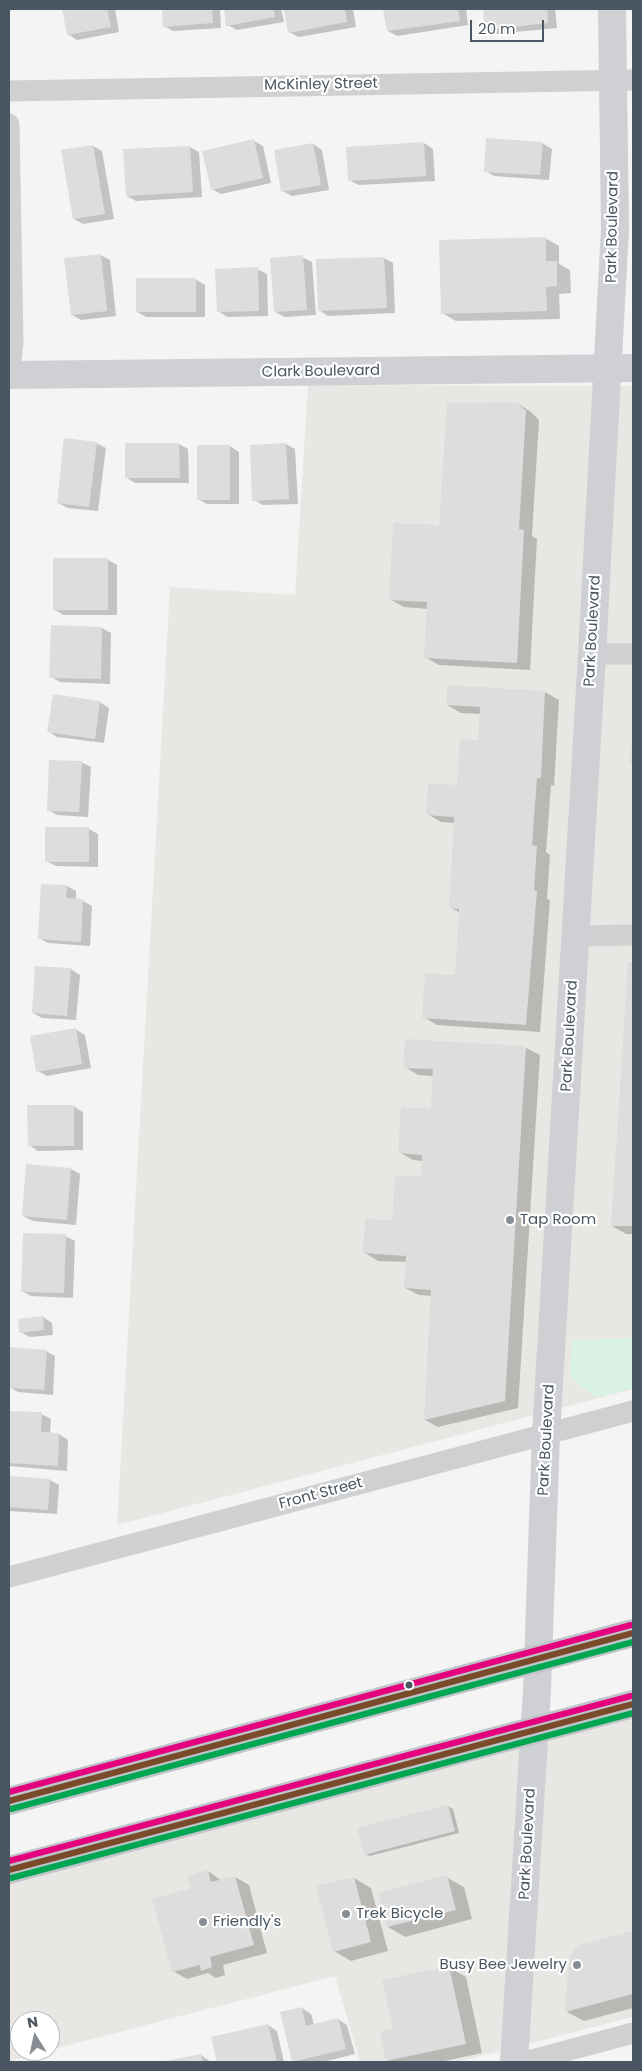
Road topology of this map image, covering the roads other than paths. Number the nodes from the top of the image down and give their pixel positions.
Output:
1 (612, 9) edge
2 (623, 80) edge
3 (9, 91) edge
4 (9, 124) edge
5 (621, 368) edge
6 (9, 375) edge
7 (9, 379) edge
8 (592, 654) junction
9 (633, 654) edge
10 (633, 935) edge
11 (575, 936) junction
12 (633, 1411) edge
13 (546, 1434) junction
14 (9, 1577) edge
15 (633, 1633) edge
16 (538, 1659) junction
17 (633, 1704) edge
18 (535, 1730) junction
19 (9, 1801) edge
20 (9, 1870) edge
21 (633, 2033) edge
22 (514, 2062) edge
23 (525, 2062) edge

1 - 2 main road, Park Boulevard
2 - 3 street, McKinley Street
2 - 5 main road, Park Boulevard
4 - 6 street
5 - 6 main road, Clark Boulevard
5 - 8 main road, Park Boulevard
6 - 7 street
8 - 9 street
8 - 11 main road, Park Boulevard
10 - 11 street
11 - 13 main road, Park Boulevard
12 - 13 street, Front Street
13 - 14 street, Front Street
13 - 16 main road, Park Boulevard
15 - 16 highway
16 - 18 main road, Park Boulevard
16 - 19 highway
17 - 18 highway
18 - 20 highway
18 - 22 main road, Park Boulevard
21 - 23 street

